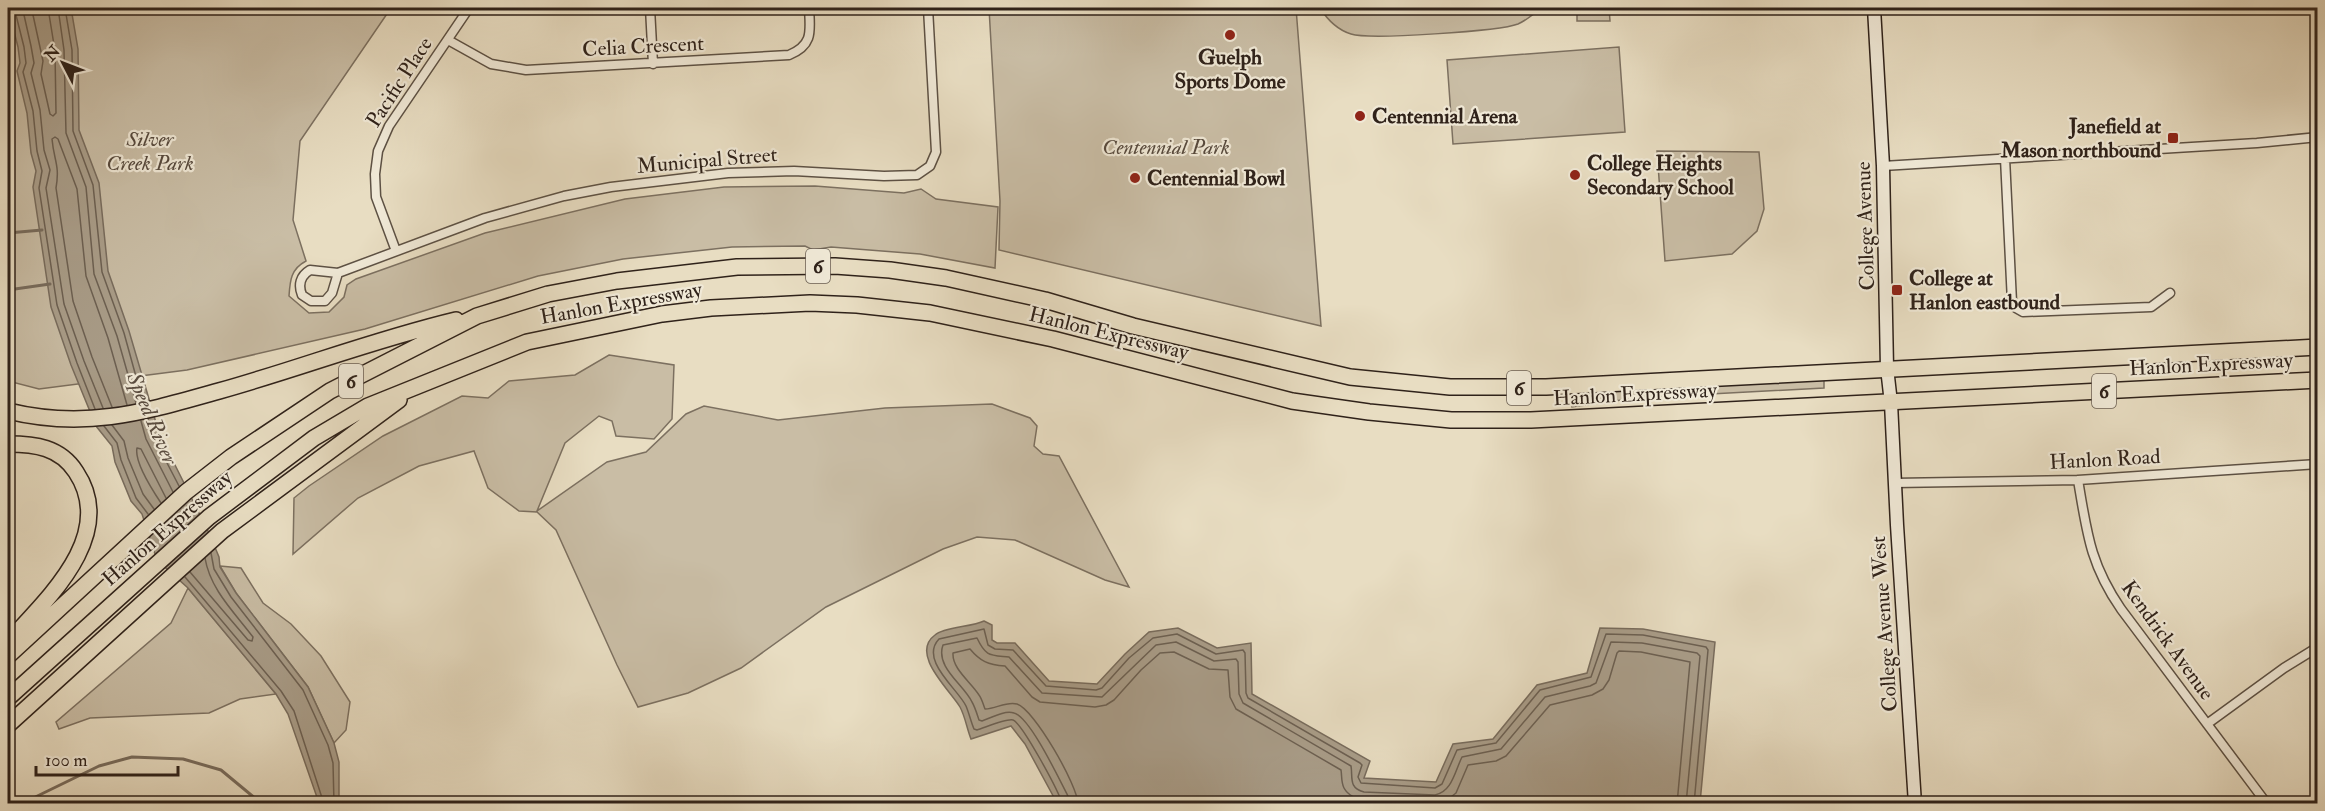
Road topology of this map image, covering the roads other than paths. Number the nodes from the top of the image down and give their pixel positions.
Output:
1 (469, 8) edge
2 (650, 8) edge
3 (808, 8) edge
4 (928, 8) edge
5 (1874, 8) edge
6 (448, 40) junction
7 (653, 64) junction
8 (2318, 137) edge
9 (2005, 158) junction
10 (1884, 166) junction
11 (396, 251) junction
12 (338, 273) junction
13 (2170, 293) dead end
14 (477, 316) junction
15 (2318, 347) edge
16 (1887, 368) junction
17 (2318, 380) edge
18 (419, 387) junction
19 (1892, 403) junction
20 (8, 411) edge
21 (1893, 442) joint
22 (8, 444) edge
23 (2318, 464) edge
24 (2078, 480) junction
25 (1894, 483) junction
26 (8, 642) edge
27 (2318, 647) edge
28 (8, 656) edge
29 (8, 698) edge
30 (2207, 724) junction
31 (8, 725) edge
32 (1915, 804) edge
33 (2267, 804) edge

1 - 6 street, Pacific Place
2 - 7 street
3 - 7 street, Celia Crescent
4 - 11 street, Municipal Street
5 - 10 main road, College Avenue
6 - 7 street, Celia Crescent
6 - 11 street, Pacific Place
8 - 9 street
9 - 10 street
9 - 13 street
10 - 16 main road, College Avenue
11 - 12 street, Municipal Street
12 - 12 street, Municipal Street
14 - 16 highway, Hanlon Expressway / 6
14 - 20 highway
14 - 28 highway, Hanlon Expressway / 6
15 - 16 highway, Hanlon Expressway / 6
16 - 19 main road, College Avenue
17 - 19 highway, Hanlon Expressway / 6
18 - 19 highway, Hanlon Expressway / 6
18 - 29 highway, Hanlon Expressway / 6
18 - 31 highway
19 - 21 main road, College Avenue
21 - 25 main road, College Avenue West
22 - 26 highway
23 - 24 street, Hanlon Road
24 - 25 street, Hanlon Road
24 - 30 street, Kendrick Avenue
25 - 32 main road, College Avenue West
27 - 30 street
30 - 33 street, Kendrick Avenue

